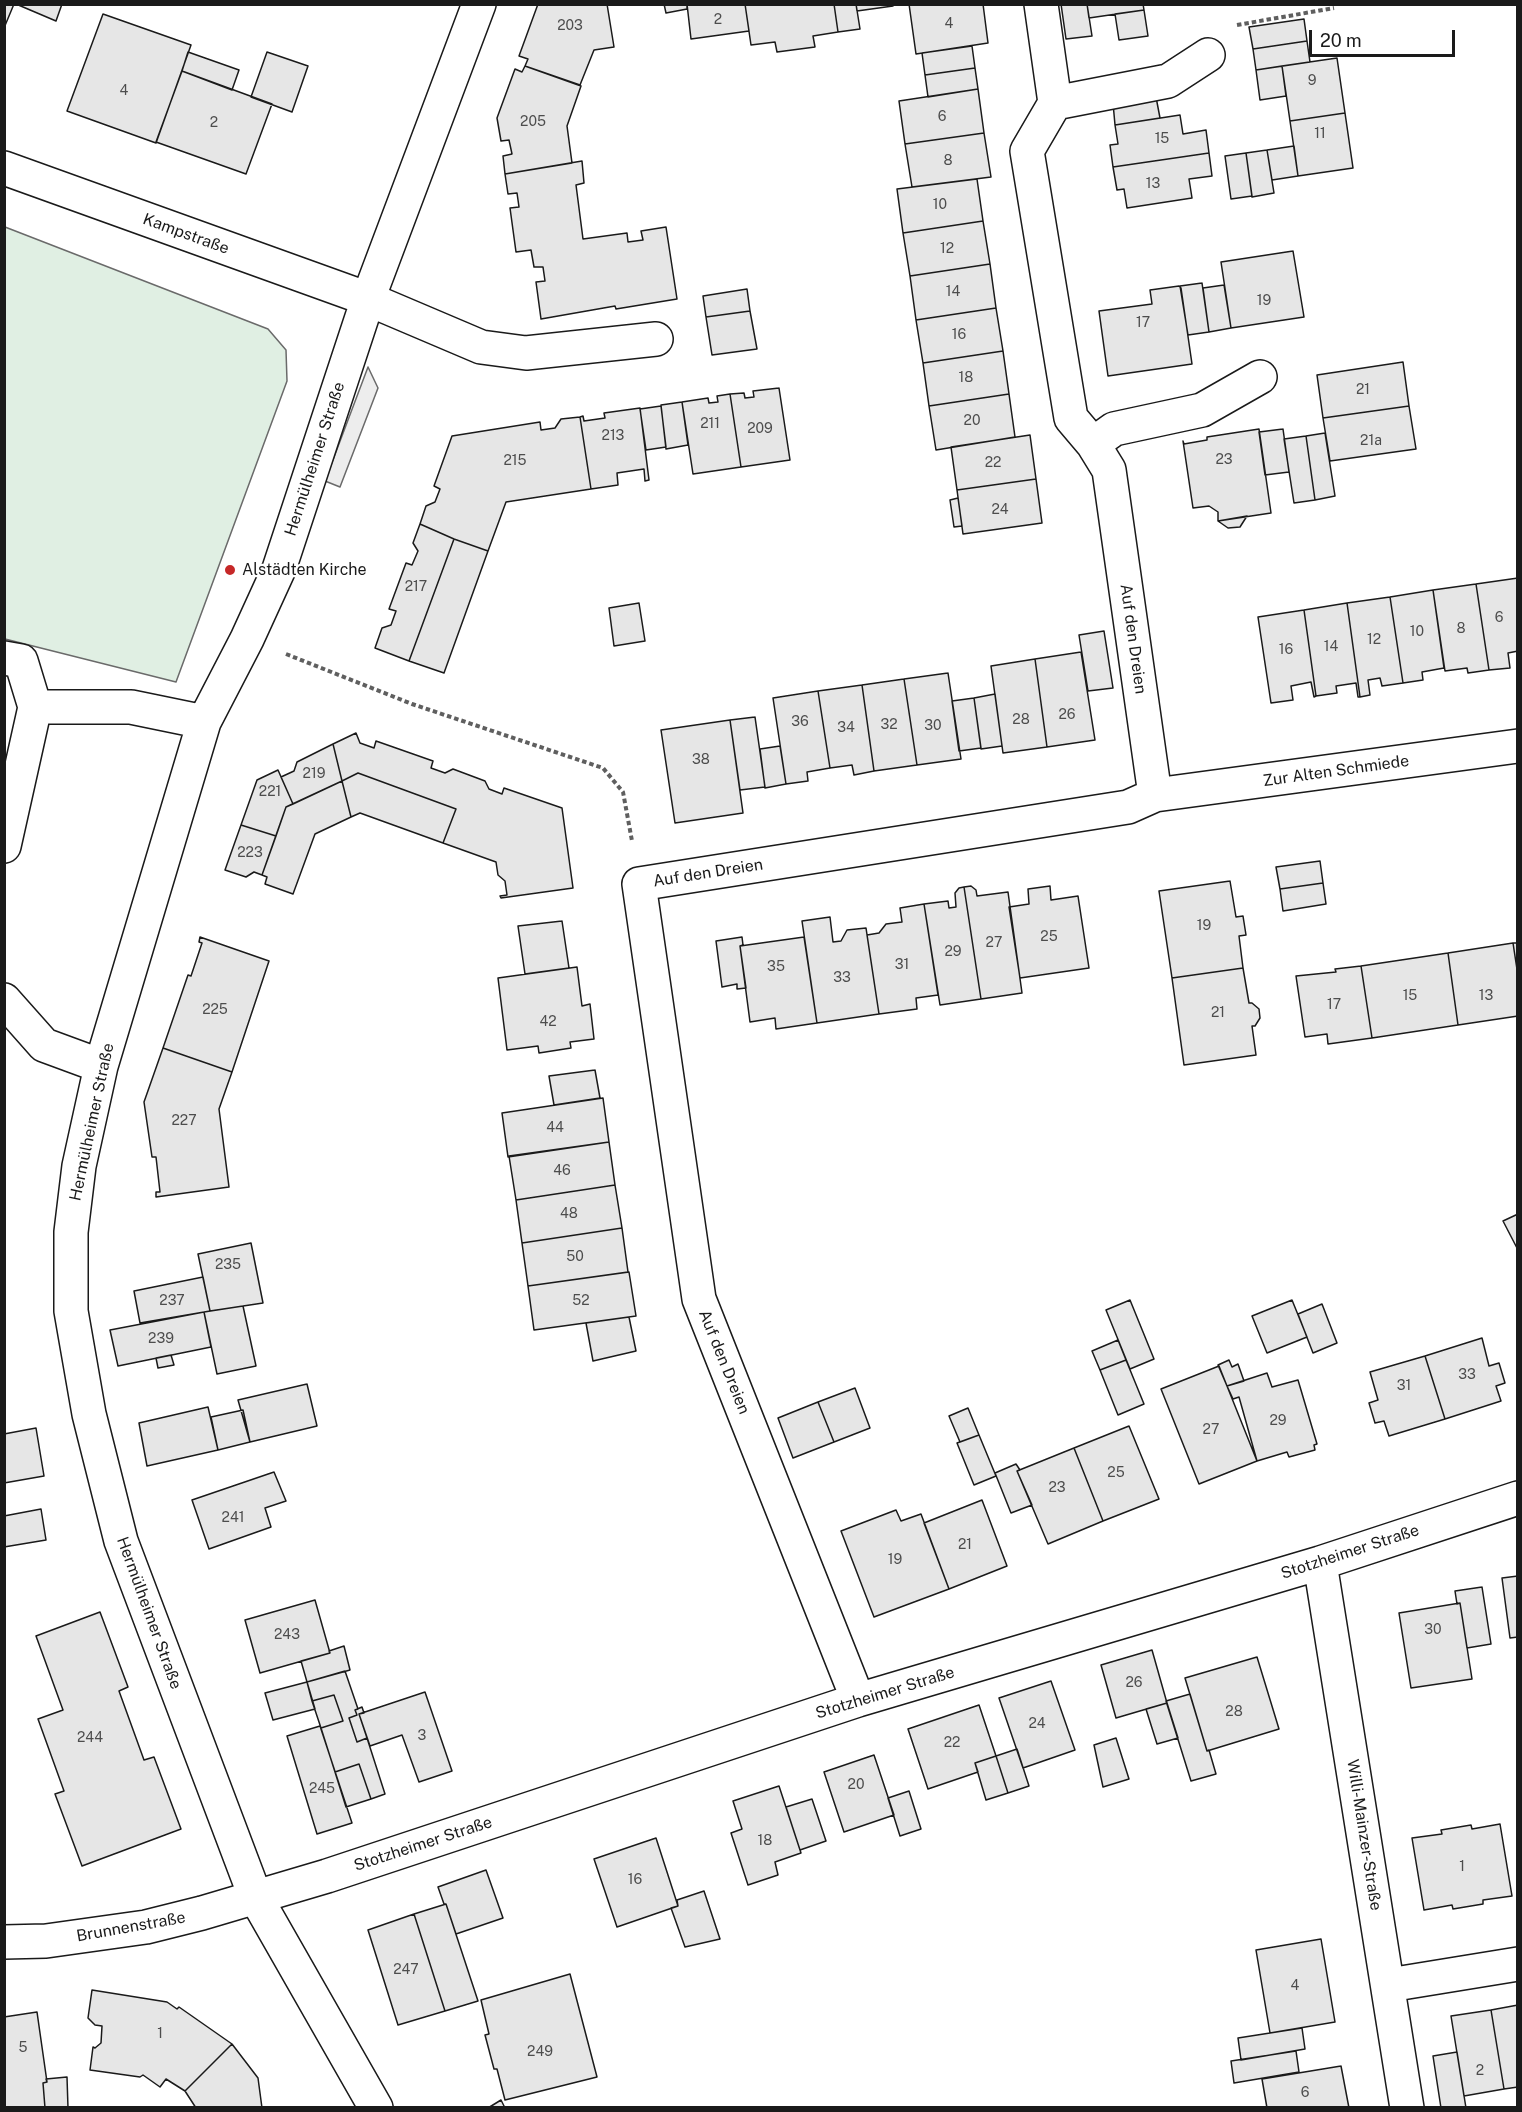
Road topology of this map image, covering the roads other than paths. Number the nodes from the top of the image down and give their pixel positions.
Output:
1 (479, 4) edge
2 (1041, 4) edge
3 (1208, 55) road end
4 (1055, 103) junction
5 (4, 168) edge
6 (368, 299) junction
7 (656, 339) dead end
8 (1260, 377) dead end
9 (1093, 444) junction
10 (4, 658) edge
11 (35, 707) junction
12 (204, 722) junction
13 (1518, 746) edge
14 (1155, 795) junction
15 (4, 846) edge
16 (4, 1000) edge
17 (101, 1066) junction
18 (1518, 1498) edge
19 (1320, 1563) junction
20 (858, 1700) junction
21 (255, 1896) junction
22 (4, 1942) edge
23 (1518, 1964) edge
24 (1389, 1985) junction
25 (376, 2108) edge
26 (1407, 2108) edge

1 - 6 street, Hermülheimer Straße
2 - 4 street
3 - 4 street
4 - 9 street, Auf den Dreien
5 - 6 street, Kampstraße
6 - 7 street
6 - 12 street, Hermülheimer Straße
8 - 9 street
9 - 14 street, Auf den Dreien
10 - 11 street
11 - 12 street
11 - 15 street
12 - 17 street, Hermülheimer Straße
13 - 14 street, Zur Alten Schmiede
14 - 20 street, Auf den Dreien
16 - 17 street
17 - 21 street, Hermülheimer Straße
18 - 19 street, Stotzheimer Straße
19 - 20 street, Stotzheimer Straße
19 - 24 street, Willi-Mainzer-Straße
20 - 21 street, Stotzheimer Straße
21 - 22 street, Brunnenstraße
21 - 25 street, Hermülheimer Straße
23 - 24 street
24 - 26 street, Willi-Mainzer-Straße

